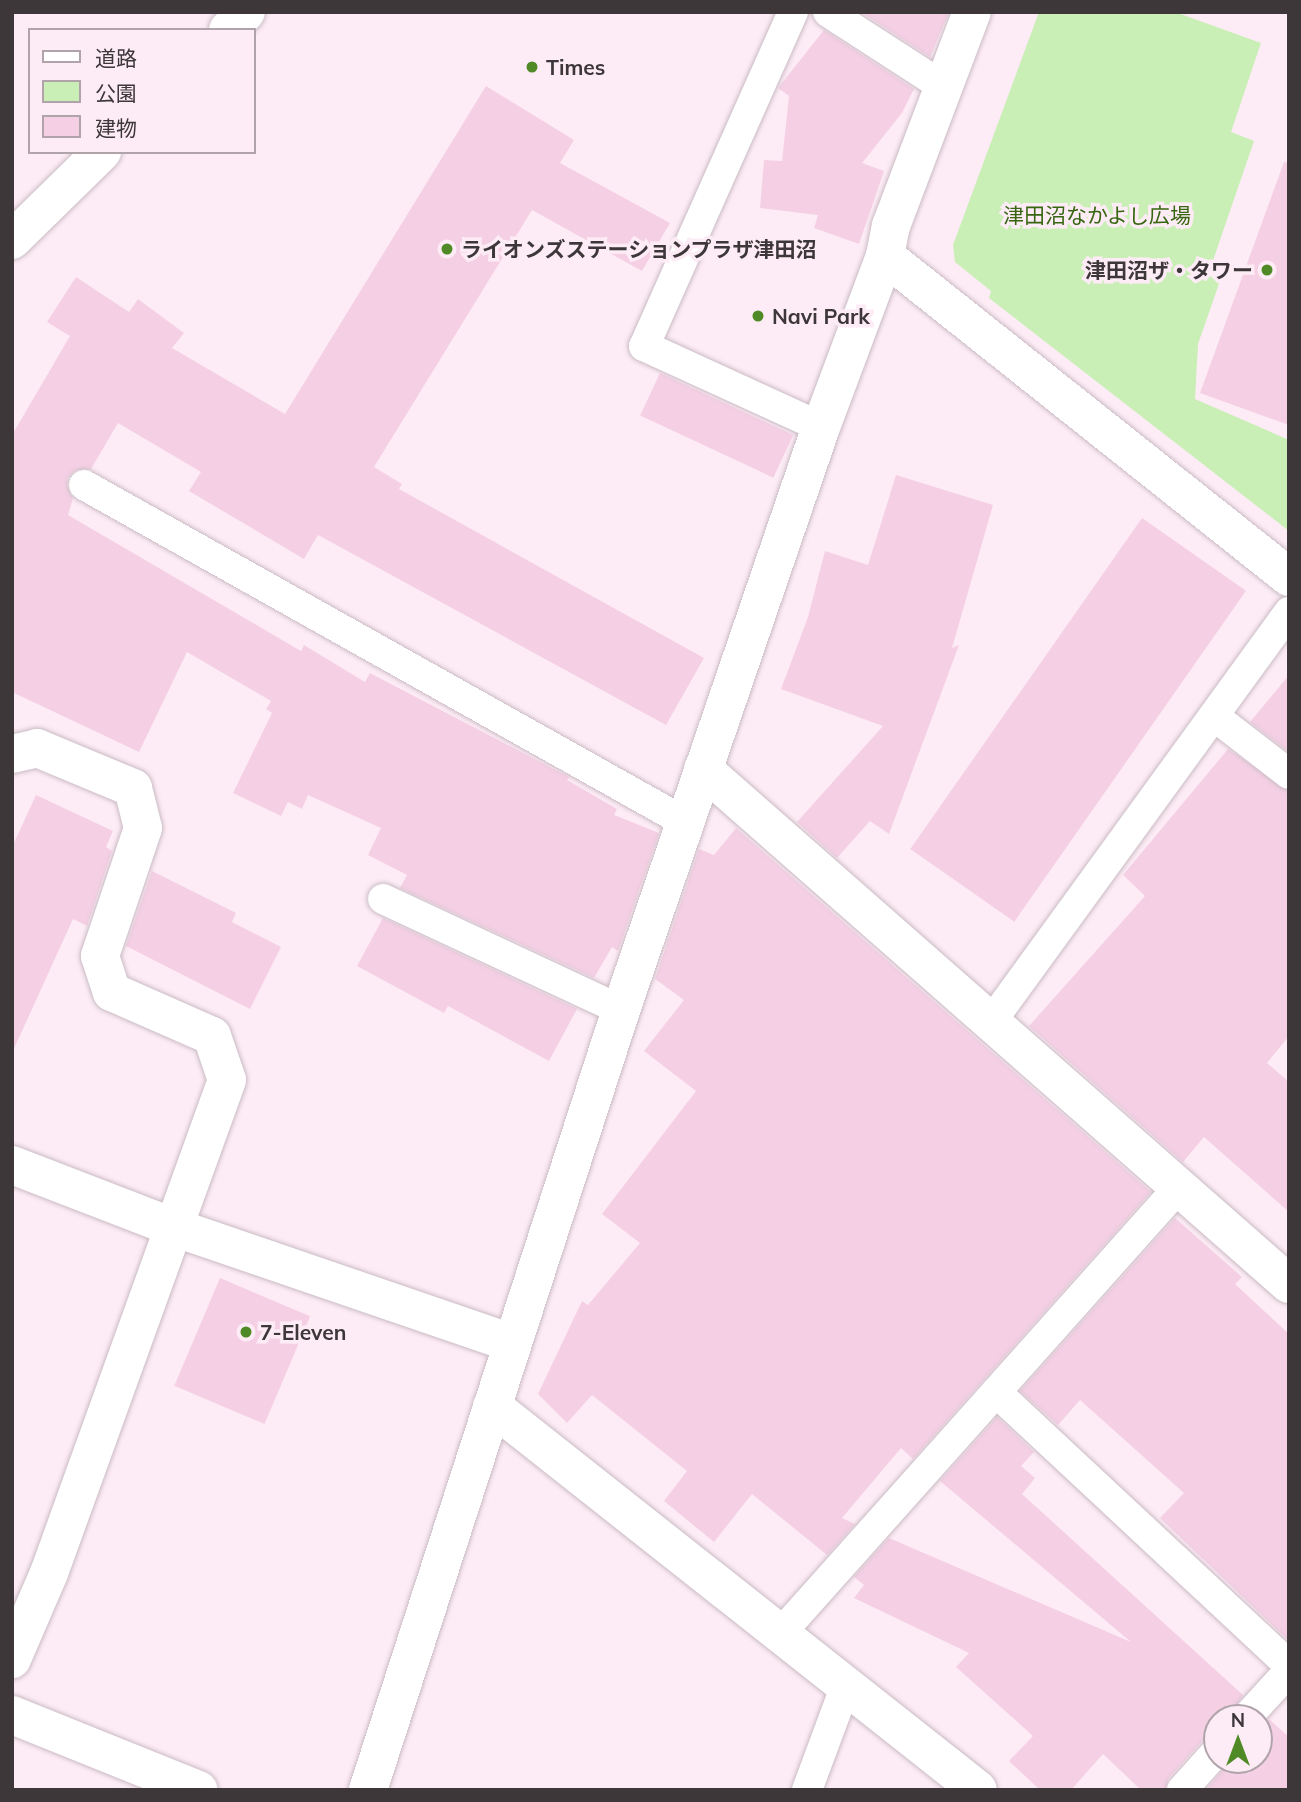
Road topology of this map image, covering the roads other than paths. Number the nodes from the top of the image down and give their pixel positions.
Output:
1 (246, 12) edge
2 (793, 12) edge
3 (828, 12) edge
4 (972, 12) edge
5 (230, 28) edge
6 (944, 87) junction
7 (100, 154) edge
8 (12, 240) edge
9 (885, 256) junction
10 (821, 427) junction
11 (84, 485) dead end
12 (1289, 577) edge
13 (1289, 612) edge
14 (1214, 716) junction
15 (12, 754) edge
16 (703, 769) junction
17 (1289, 774) edge
18 (685, 822) junction
19 (383, 899) dead end
20 (621, 1010) junction
21 (991, 1022) junction
22 (12, 1165) edge
23 (1179, 1187) junction
24 (173, 1227) junction
25 (1289, 1284) edge
26 (512, 1343) junction
27 (996, 1392) junction
28 (492, 1406) junction
29 (780, 1633) junction
30 (12, 1659) edge
31 (1289, 1668) edge
32 (846, 1685) junction
33 (1258, 1704) edge
34 (12, 1715) edge
35 (1203, 1767) edge
36 (134, 1778) edge
37 (199, 1790) edge
38 (368, 1790) edge
39 (807, 1790) edge
40 (978, 1790) edge
41 (1182, 1790) edge

1 - 5 street
2 - 10 lane
3 - 6 lane
4 - 6 street
6 - 9 street
7 - 8 street
9 - 10 street
9 - 12 street
10 - 16 street
11 - 18 lane
13 - 14 lane
14 - 17 lane
14 - 21 lane
15 - 24 street
16 - 18 street
16 - 21 street
18 - 20 street
19 - 20 lane
20 - 26 street
21 - 23 street
22 - 24 street
23 - 25 street
23 - 27 lane
24 - 26 street
24 - 30 street
26 - 28 street
27 - 29 lane
27 - 31 lane
28 - 29 street
28 - 38 street
29 - 32 street
31 - 33 lane
32 - 39 lane
32 - 40 street
34 - 36 street
35 - 41 lane
36 - 37 street

